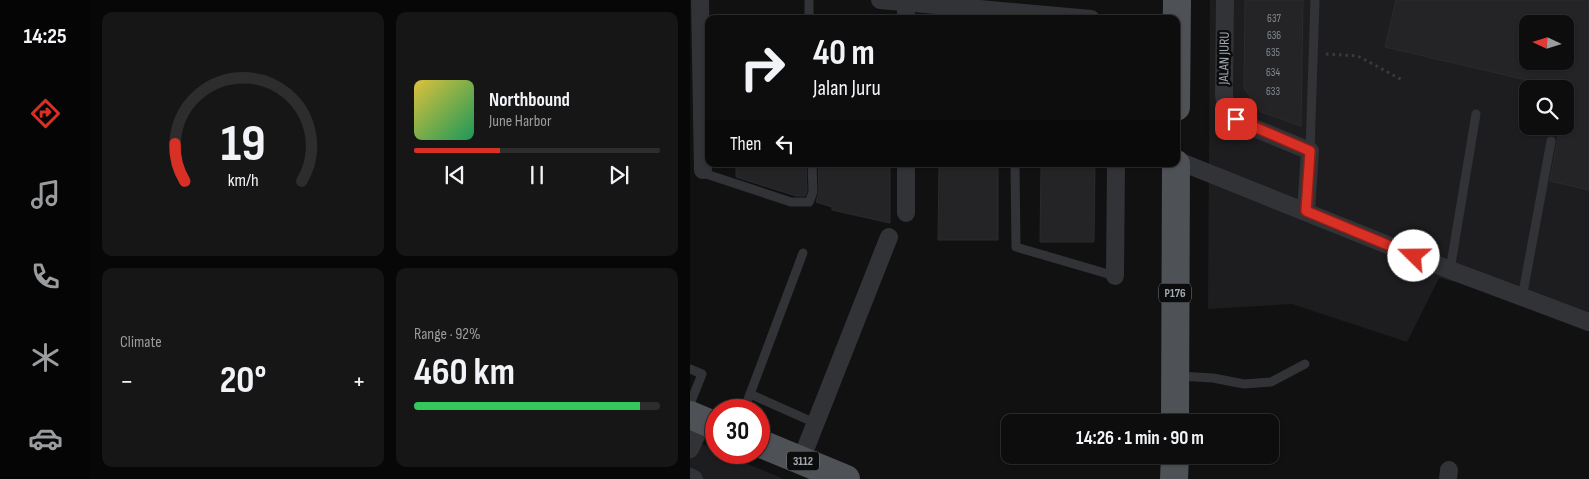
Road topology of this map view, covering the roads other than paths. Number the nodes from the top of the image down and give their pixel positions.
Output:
1 (700, 0) edge
2 (809, 0) edge
3 (880, 0) edge
4 (1226, 0) edge
5 (1315, 0) edge
6 (906, 11) edge
7 (809, 15) edge
8 (1014, 15) edge
9 (1476, 114) dead end
10 (1551, 141) dead end
11 (1310, 151) junction
12 (1180, 162) edge
13 (812, 167) edge
14 (906, 167) edge
15 (1015, 167) edge
16 (1116, 167) edge
17 (1176, 167) edge
18 (703, 170) joint
19 (1306, 211) junction
20 (906, 213) dead end
21 (889, 237) dead end
22 (804, 253) dead end
23 (1450, 270) junction
24 (1115, 276) joint
25 (1522, 298) junction
26 (1589, 322) edge
27 (1304, 364) dead end
28 (690, 369) edge
29 (1175, 376) junction
30 (750, 394) junction
31 (748, 399) edge
32 (1175, 414) edge
33 (700, 416) edge
34 (815, 423) junction
35 (770, 447) edge
36 (690, 449) edge
37 (801, 460) junction
38 (1175, 464) edge
39 (690, 477) edge
40 (694, 479) edge
41 (846, 479) edge
42 (1174, 479) edge

1 - 18 street
2 - 7 lane
3 - 6 street
4 - 11 street, JALAN JURU
5 - 11 lane
6 - 8 street
9 - 23 lane
10 - 25 lane
11 - 19 street
12 - 19 street
13 - 18 lane
14 - 20 street
15 - 24 lane
16 - 24 street
17 - 29 main road, P176
19 - 23 street
21 - 34 street
22 - 30 lane
23 - 25 street
25 - 26 street
27 - 29 lane
28 - 33 lane
29 - 32 main road, P176
30 - 31 lane
30 - 34 lane
33 - 36 street
34 - 37 street
35 - 37 main road, 3112
37 - 41 main road, 3112
38 - 42 main road
39 - 40 street

